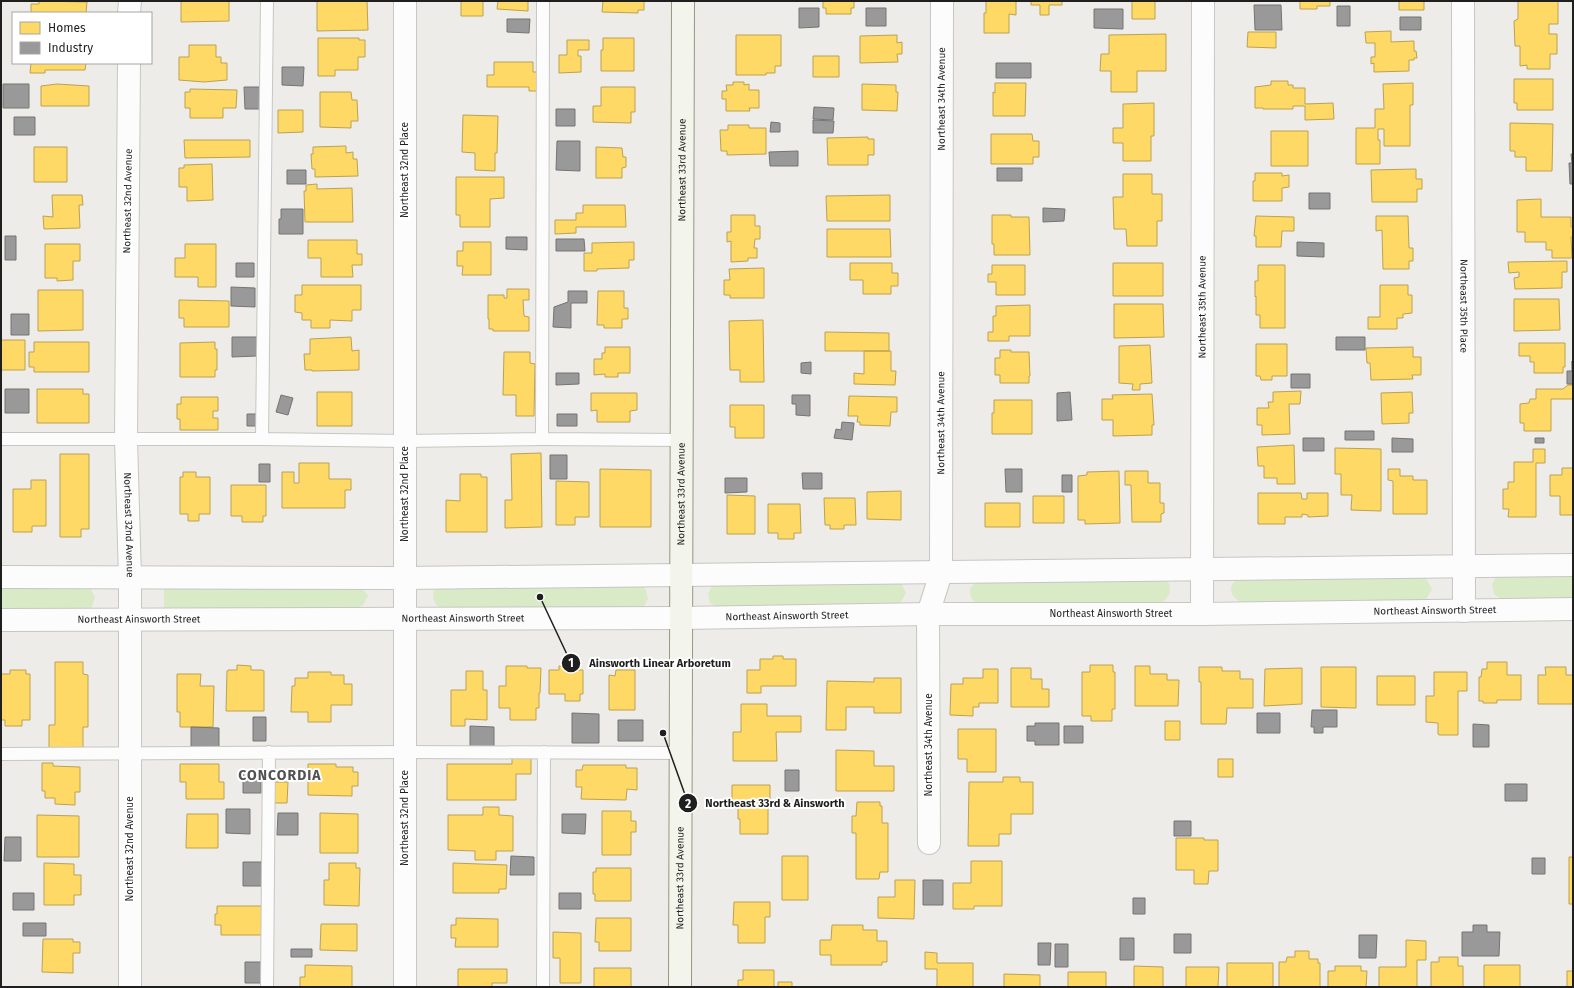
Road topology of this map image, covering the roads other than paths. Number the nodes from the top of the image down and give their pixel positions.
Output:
1 (130, 1) edge
2 (268, 1) edge
3 (405, 1) edge
4 (543, 1) edge
5 (683, 1) edge
6 (942, 1) edge
7 (1203, 1) edge
8 (1464, 1) edge
9 (130, 12) edge
10 (129, 64) edge
11 (1, 439) edge
12 (126, 439) junction
13 (262, 439) junction
14 (542, 439) junction
15 (681, 440) junction
16 (405, 441) junction
17 (1573, 566) edge
18 (1464, 567) junction
19 (1202, 571) junction
20 (941, 573) junction
21 (681, 575) junction
22 (1, 578) edge
23 (130, 578) junction
24 (405, 578) junction
25 (1573, 609) edge
26 (1464, 611) junction
27 (928, 614) junction
28 (1202, 614) junction
29 (681, 618) junction
30 (130, 619) junction
31 (405, 619) junction
32 (1, 620) edge
33 (269, 752) junction
34 (405, 752) junction
35 (544, 752) junction
36 (130, 753) junction
37 (680, 753) junction
38 (1, 754) edge
39 (929, 843) dead end
40 (130, 987) edge
41 (267, 987) edge
42 (405, 987) edge
43 (543, 987) edge
44 (680, 987) edge

1 - 9 street
2 - 13 lane
3 - 16 street, Northeast 32nd Place
4 - 14 lane
5 - 15 main road, Northeast 33rd Avenue
6 - 20 street, Northeast 34th Avenue
7 - 19 street, Northeast 35th Avenue
8 - 18 street, Northeast 35th Place
10 - 12 street, Northeast 32nd Avenue
11 - 12 lane
12 - 13 lane
12 - 23 street, Northeast 32nd Avenue
13 - 16 lane
14 - 15 lane
14 - 16 lane
15 - 21 main road, Northeast 33rd Avenue
16 - 24 street, Northeast 32nd Place
17 - 18 street
18 - 19 street
18 - 26 street, Northeast 35th Place
19 - 20 street
19 - 28 street, Northeast 35th Avenue
20 - 21 street
20 - 27 street, Northeast 34th Avenue
21 - 24 street
21 - 29 main road, Northeast 33rd Avenue
22 - 23 street
23 - 24 street
23 - 30 street, Northeast 32nd Avenue
24 - 31 street, Northeast 32nd Place
25 - 26 street, Northeast Ainsworth Street
26 - 28 street, Northeast Ainsworth Street
27 - 28 street, Northeast Ainsworth Street
27 - 29 street, Northeast Ainsworth Street
27 - 39 street, Northeast 34th Avenue
29 - 31 street, Northeast Ainsworth Street
29 - 37 main road, Northeast 33rd Avenue
30 - 31 street, Northeast Ainsworth Street
30 - 32 street, Northeast Ainsworth Street
30 - 36 street, Northeast 32nd Avenue
31 - 34 street, Northeast 32nd Place
33 - 34 lane
33 - 36 lane
33 - 41 lane
34 - 35 lane
34 - 42 street, Northeast 32nd Place
35 - 37 lane
35 - 43 lane
36 - 38 lane
36 - 40 street, Northeast 32nd Avenue
37 - 44 main road, Northeast 33rd Avenue

